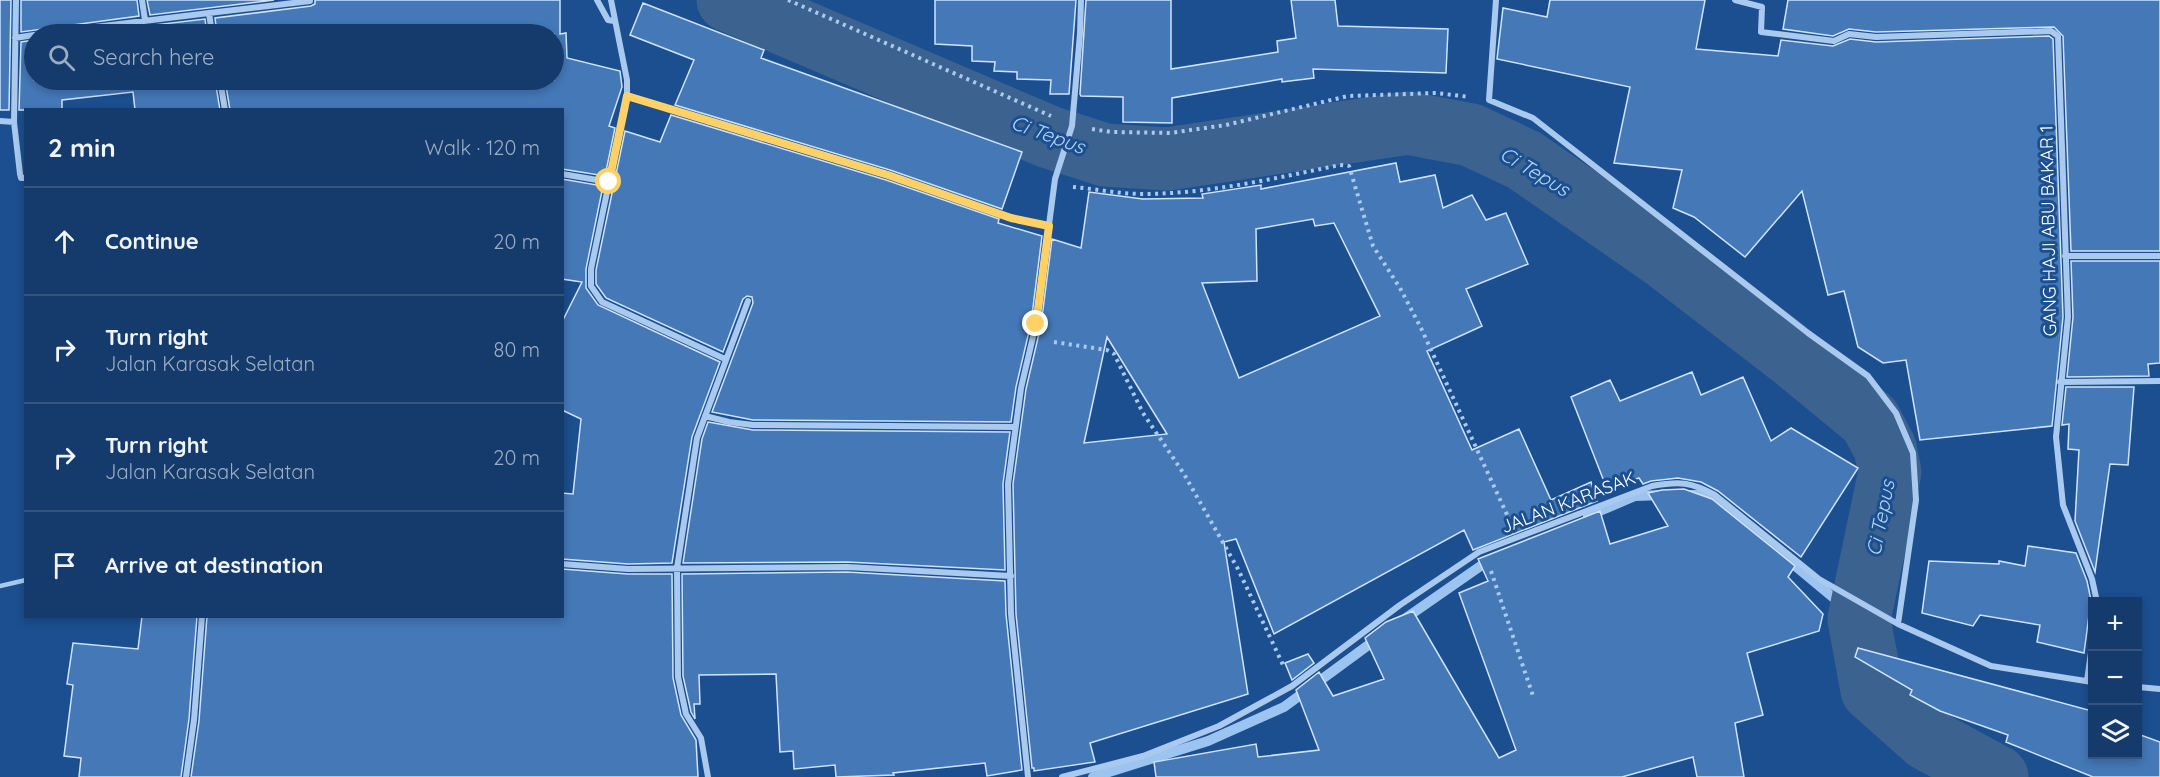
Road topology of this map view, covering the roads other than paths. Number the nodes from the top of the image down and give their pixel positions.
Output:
1 (16, 0) edge
2 (142, 0) edge
3 (597, 0) edge
4 (612, 0) edge
5 (1081, 0) edge
6 (1496, 0) edge
7 (1734, 0) edge
8 (310, 1) edge
9 (209, 13) junction
10 (145, 21) junction
11 (614, 21) junction
12 (122, 24) edge
13 (211, 24) edge
14 (24, 37) edge
15 (15, 38) junction
16 (222, 90) edge
17 (627, 96) junction
18 (225, 108) edge
19 (0, 121) edge
20 (14, 122) junction
21 (564, 174) edge
22 (24, 178) edge
23 (609, 182) junction
24 (1049, 226) junction
25 (2065, 256) junction
26 (2160, 256) edge
27 (748, 301) dead end
28 (725, 359) junction
29 (2160, 381) edge
30 (2060, 382) junction
31 (705, 416) junction
32 (1016, 427) junction
33 (564, 564) edge
34 (677, 568) junction
35 (1011, 576) junction
36 (24, 580) edge
37 (0, 586) edge
38 (2096, 597) edge
39 (202, 618) edge
40 (1898, 624) junction
41 (2088, 682) edge
42 (2142, 687) edge
43 (2160, 689) edge
44 (186, 777) edge
45 (708, 777) edge
46 (1028, 777) edge
47 (1062, 777) edge

1 - 15 street
2 - 10 street
3 - 11 street
4 - 11 street
5 - 24 street
6 - 40 street
7 - 25 street, GANG HAJI ABU BAKAR 1
8 - 9 street
9 - 10 street
9 - 13 street
10 - 12 street
11 - 17 street
14 - 15 street
15 - 20 street
16 - 18 street
17 - 23 street
17 - 24 street
19 - 20 street
20 - 22 street
21 - 23 street
23 - 28 street
24 - 32 street
25 - 26 street
25 - 30 street, GANG HAJI ABU BAKAR 1
27 - 28 street
28 - 31 street
29 - 30 street
30 - 38 street, GANG HAJI ABU BAKAR 1
31 - 32 street
31 - 34 street
32 - 35 street
33 - 34 street
34 - 35 street
34 - 45 street
35 - 46 street
36 - 37 lane
39 - 44 street
40 - 41 street, JALAN KARASAK
40 - 47 street, JALAN KARASAK
42 - 43 street

